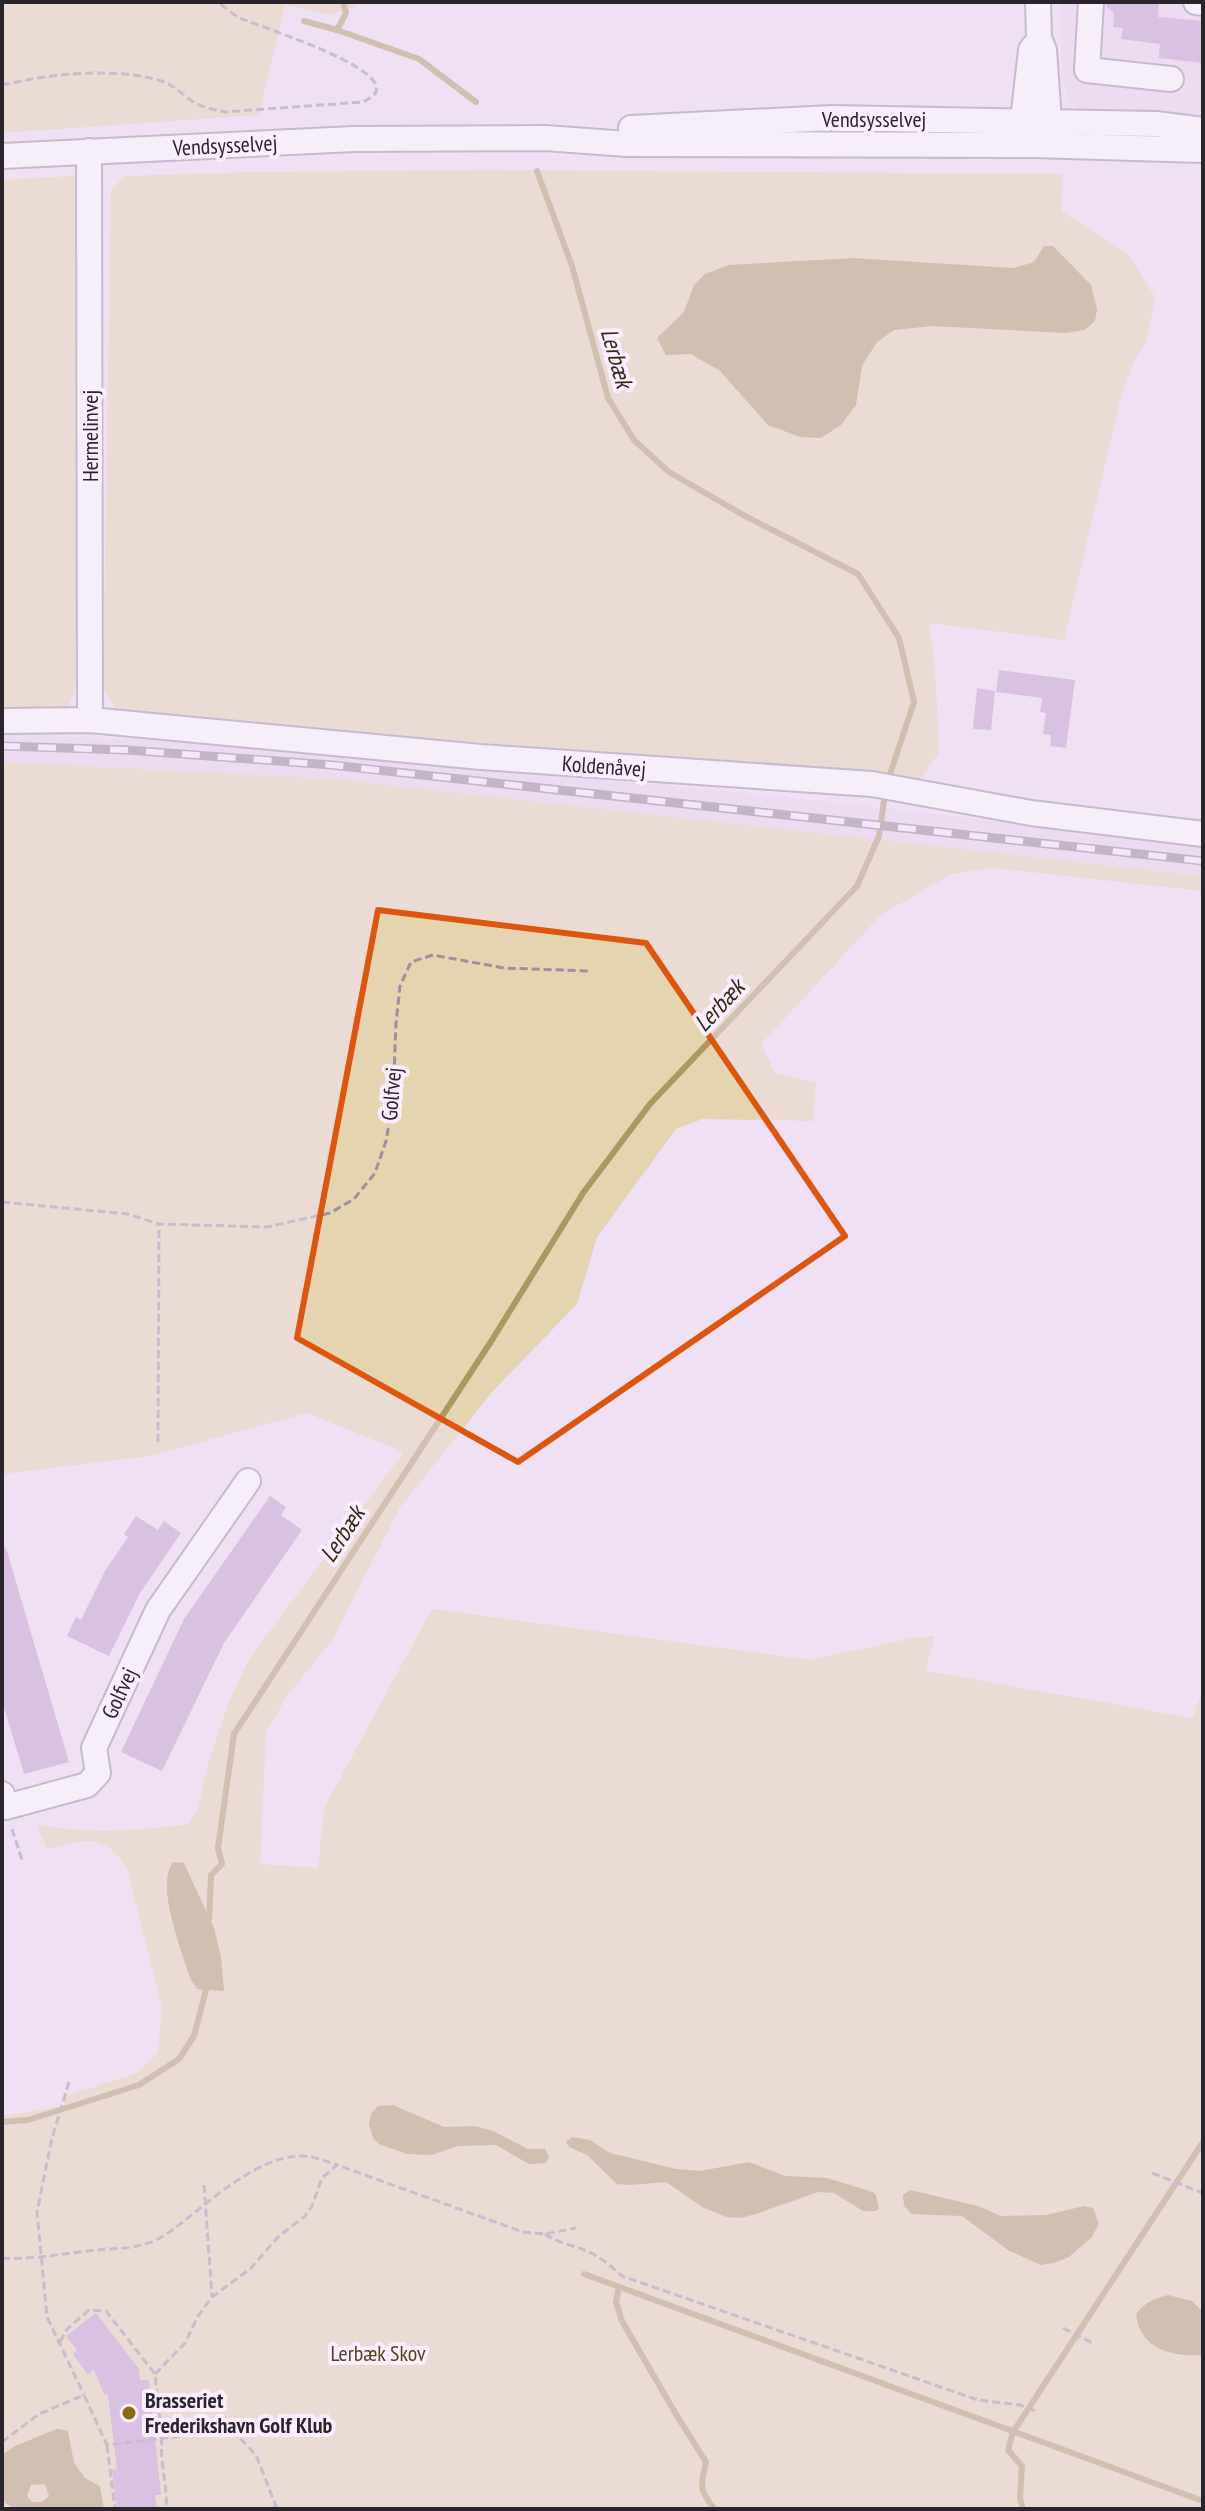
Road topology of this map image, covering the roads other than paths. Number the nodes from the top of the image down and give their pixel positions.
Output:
1 (1038, 2) edge
2 (1091, 2) edge
3 (1196, 2) edge
4 (1203, 3) edge
5 (1039, 38) junction
6 (1171, 79) dead end
7 (1023, 120) junction
8 (1049, 121) junction
9 (1203, 130) edge
10 (545, 138) junction
11 (1034, 145) junction
12 (1203, 150) edge
13 (89, 151) junction
14 (2, 156) edge
15 (90, 720) junction
16 (2, 721) edge
17 (1203, 834) edge
18 (248, 1481) dead end
19 (4, 1801) edge

1 - 5 street
2 - 6 street
3 - 4 street
5 - 7 street
5 - 8 street
7 - 8 street, Vendsysselvej
7 - 10 street, Vendsysselvej
7 - 11 street
8 - 9 street, Vendsysselvej
8 - 11 street
10 - 11 street, Vendsysselvej
10 - 13 street, Vendsysselvej
11 - 12 street, Vendsysselvej
13 - 14 street, Vendsysselvej
13 - 15 street, Hermelinvej
15 - 16 street, Koldenåvej
15 - 17 street, Koldenåvej
18 - 19 street, Golfvej

